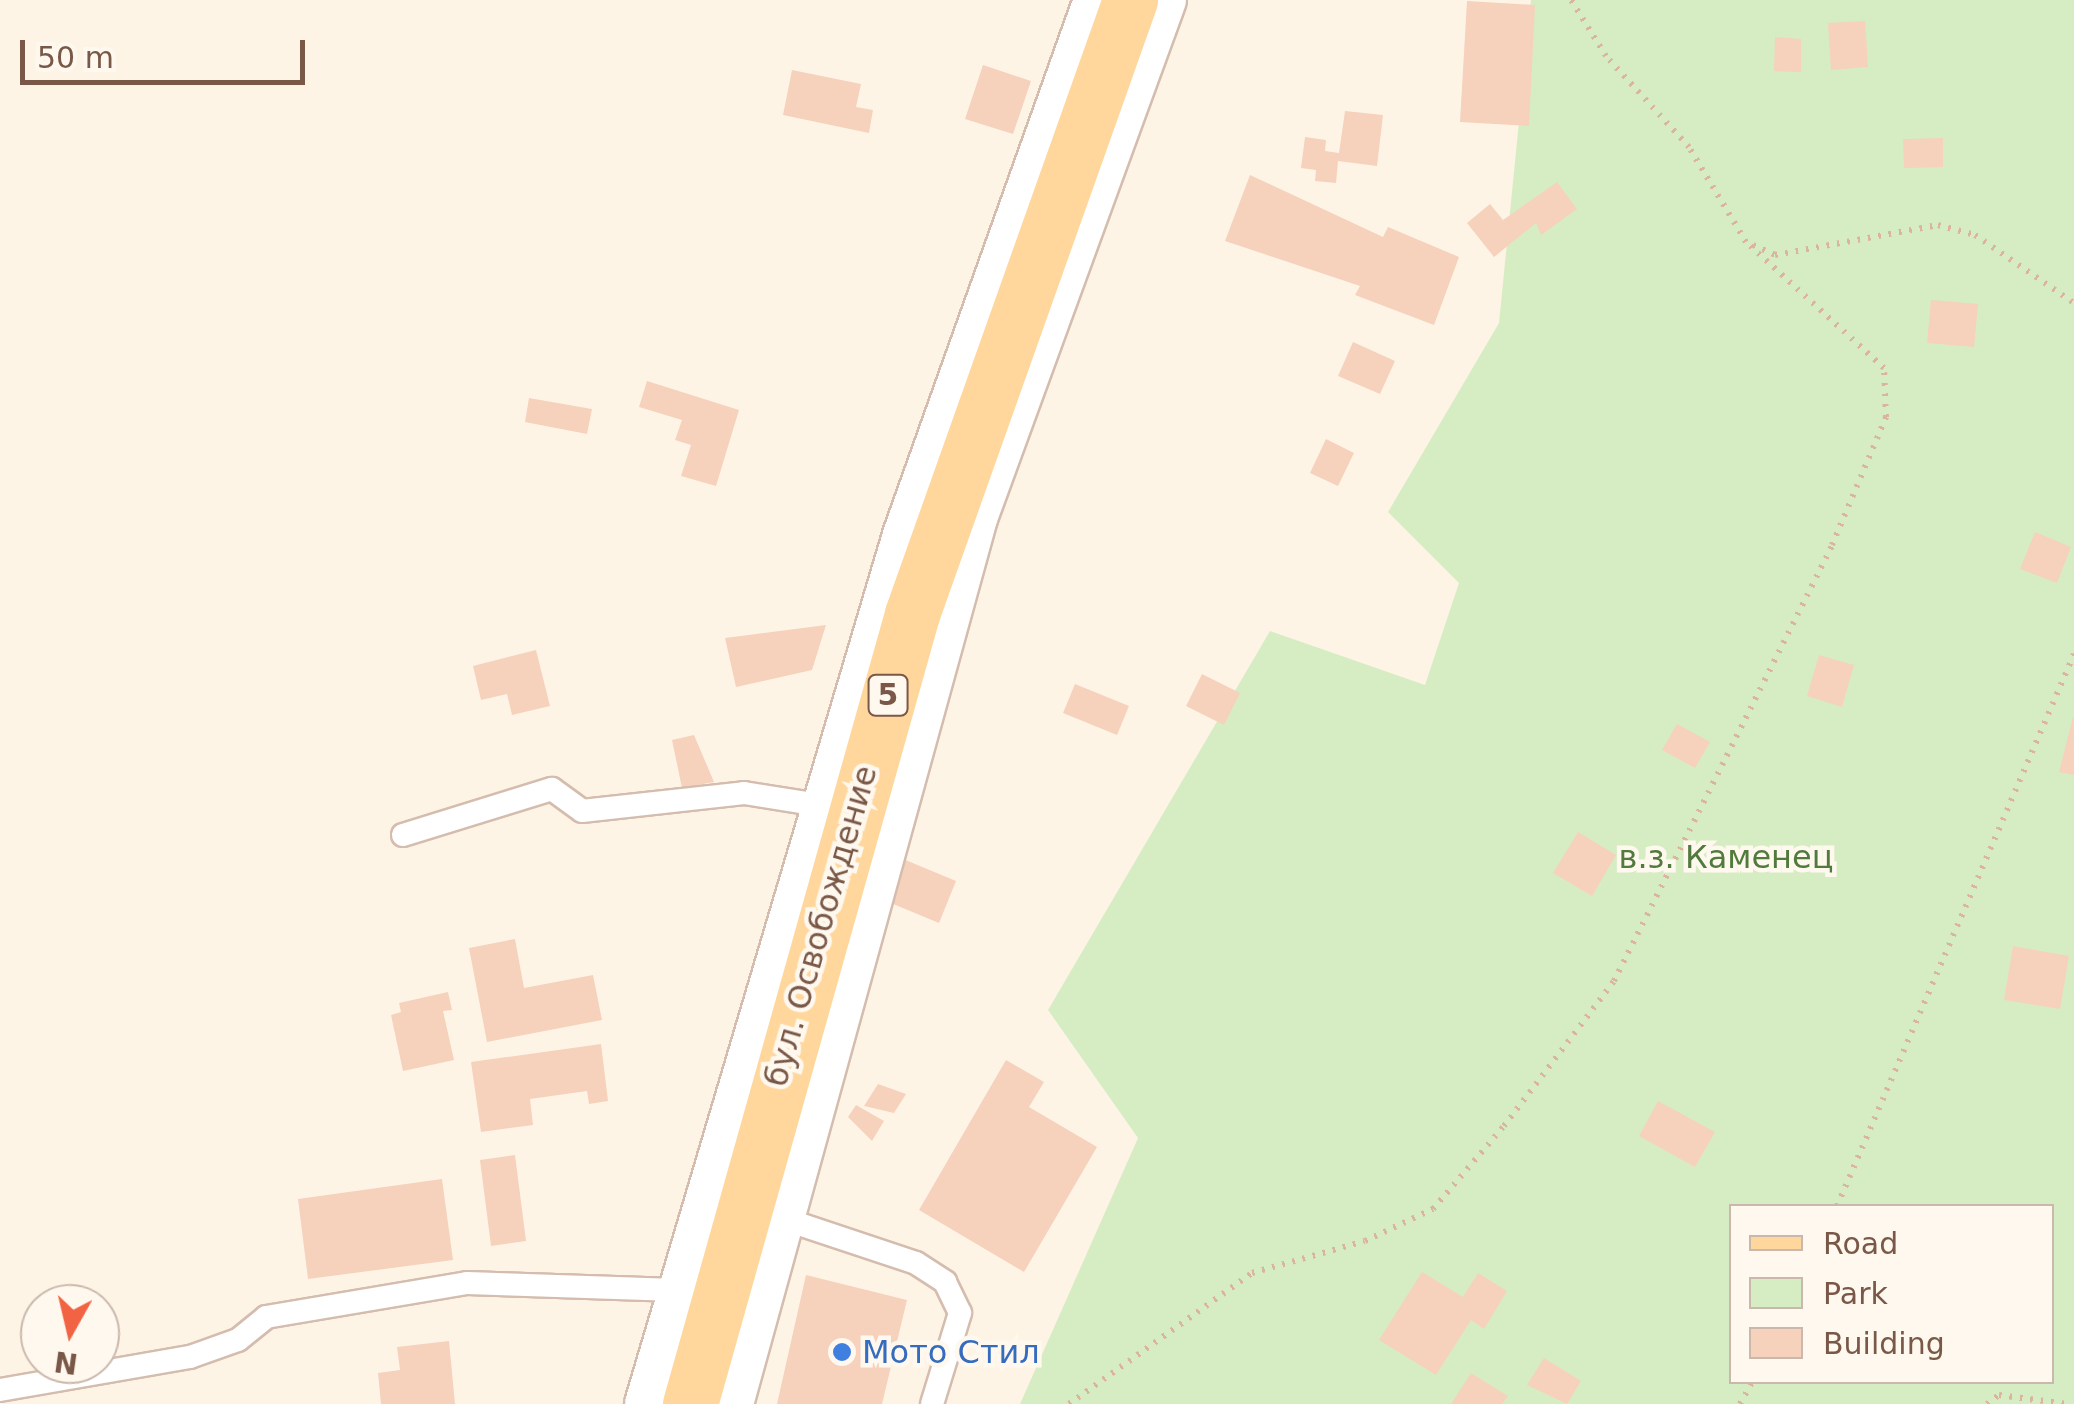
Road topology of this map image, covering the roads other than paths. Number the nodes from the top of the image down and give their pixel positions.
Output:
1 (1095, 0) edge
2 (1130, 0) edge
3 (1165, 0) edge
4 (820, 804) junction
5 (403, 835) dead end
6 (782, 1218) junction
7 (676, 1290) junction
8 (0, 1390) edge
9 (646, 1404) edge
10 (690, 1404) edge
11 (732, 1404) edge
12 (932, 1404) edge

1 - 4 street
2 - 10 main road, бул. Освобождение / 5
3 - 6 street
4 - 5 lane
4 - 7 street
6 - 11 street
6 - 12 lane
7 - 8 lane
7 - 9 street

